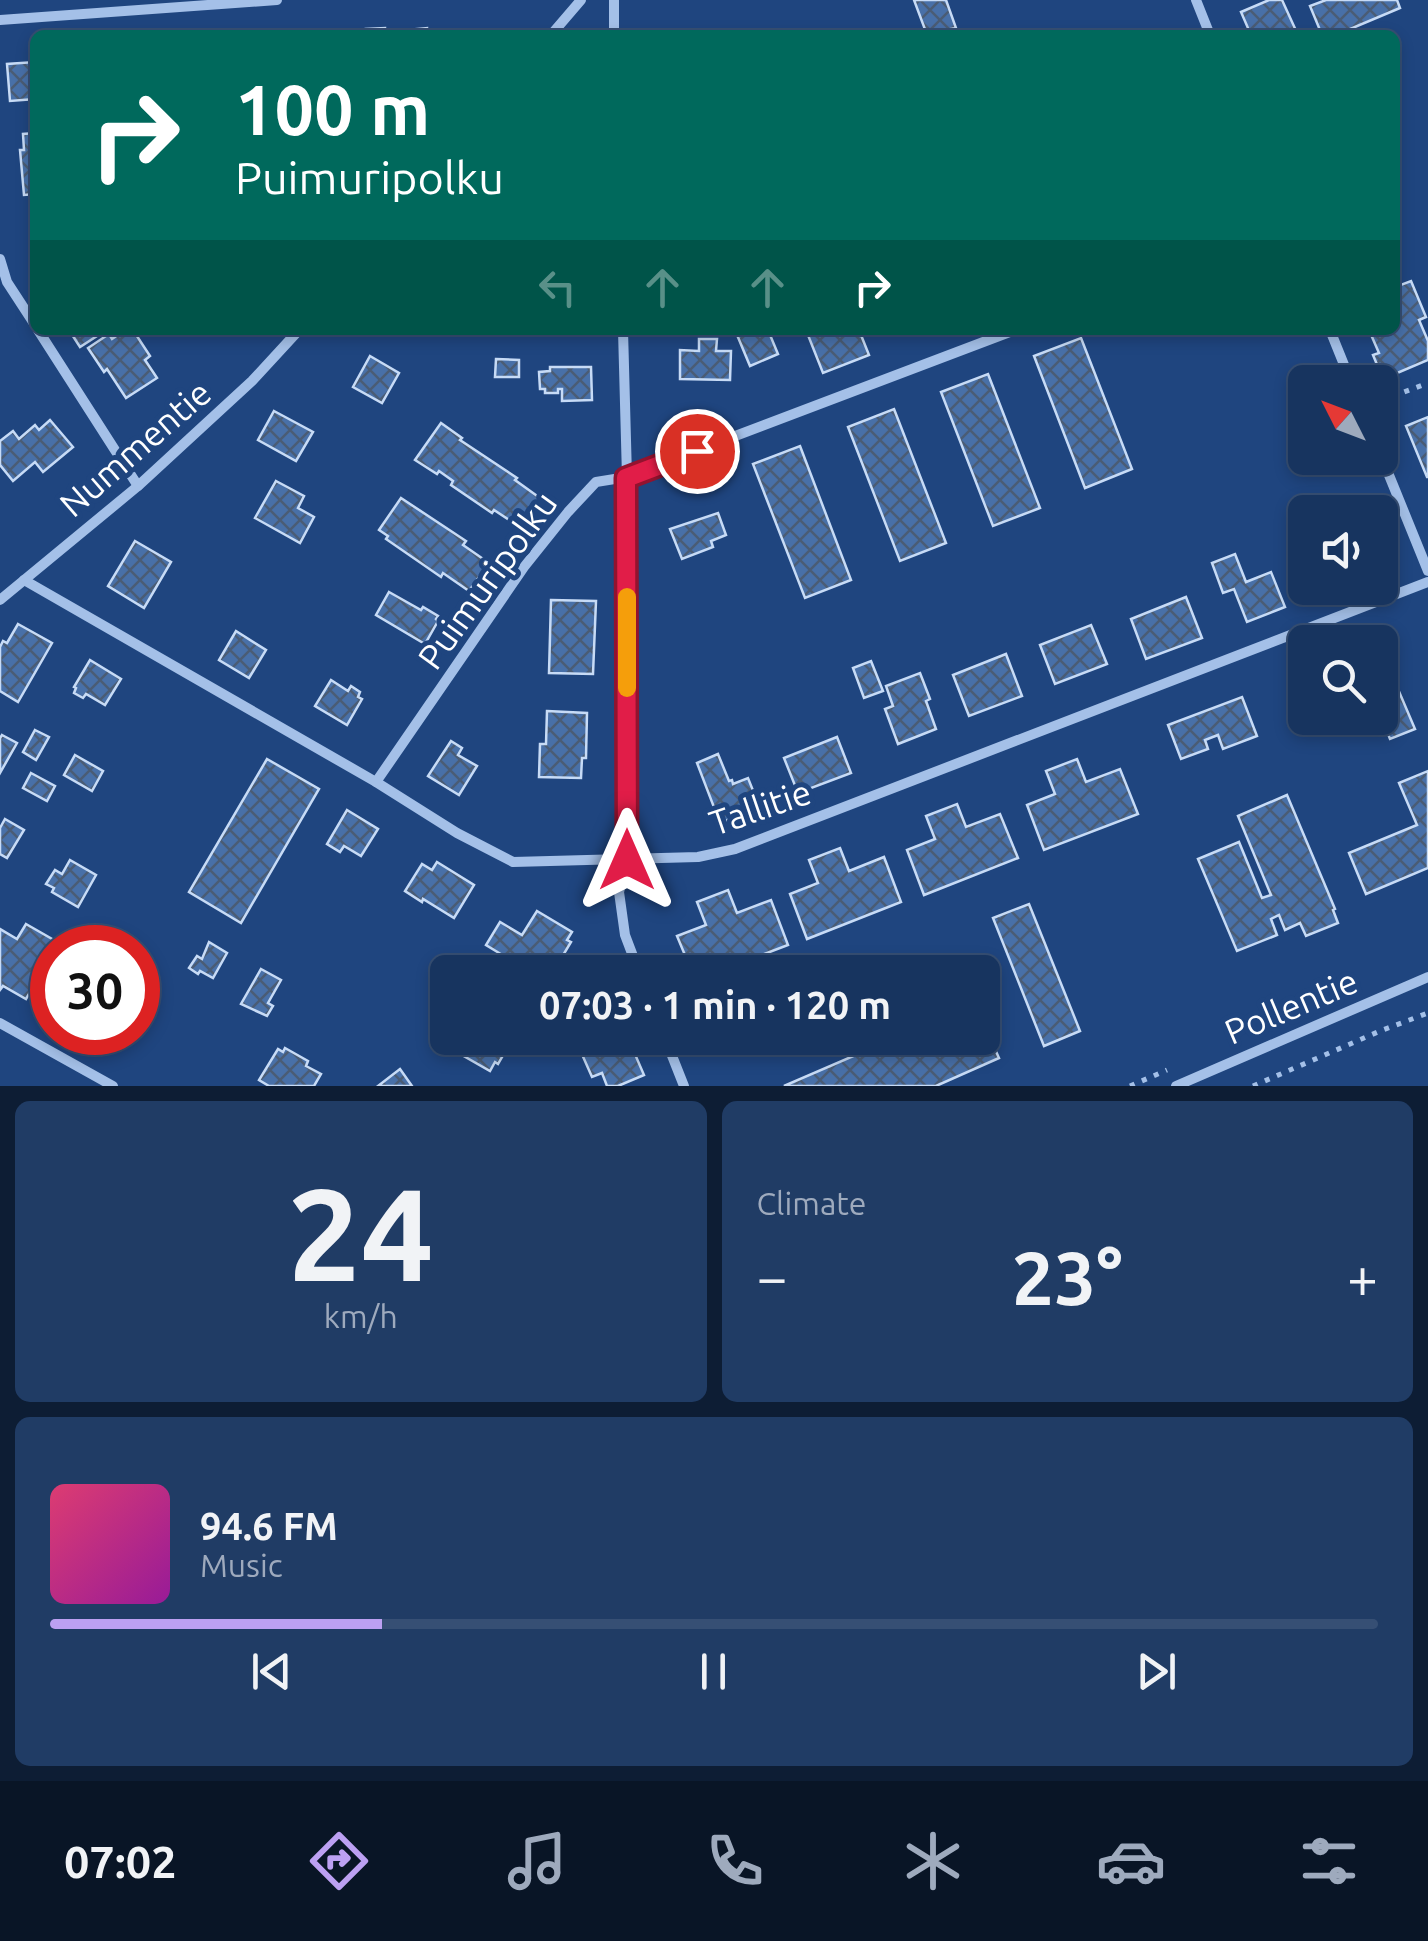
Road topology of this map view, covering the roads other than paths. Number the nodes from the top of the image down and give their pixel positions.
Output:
1 (277, 0) edge
2 (580, 0) edge
3 (614, 0) edge
4 (1196, 0) edge
5 (0, 20) edge
6 (556, 30) edge
7 (614, 30) edge
8 (1208, 30) edge
9 (0, 259) edge
10 (30, 316) edge
11 (42, 335) edge
12 (294, 335) edge
13 (622, 335) edge
14 (1002, 335) edge
15 (1332, 335) edge
16 (1344, 365) edge
17 (1389, 475) edge
18 (626, 478) junction
19 (138, 486) junction
20 (1428, 571) edge
21 (24, 580) junction
22 (1428, 582) edge
23 (0, 600) edge
24 (376, 782) junction
25 (627, 860) junction
26 (633, 955) edge
27 (1428, 977) edge
28 (0, 1023) edge
29 (671, 1055) edge
30 (113, 1086) edge
31 (684, 1086) edge
32 (1176, 1086) edge

1 - 5 street
2 - 6 street
3 - 7 street
4 - 8 street
9 - 10 street
11 - 19 street
12 - 19 street, Nummentie
13 - 18 street
14 - 18 street, Puimuripolku
15 - 16 street
17 - 20 street
18 - 24 street, Puimuripolku
18 - 25 street
19 - 21 street, Nummentie
21 - 23 street, Nummentie
21 - 24 street, Tallitie
22 - 25 street, Tallitie
24 - 25 street, Tallitie
25 - 26 street
27 - 32 street, Pollentie
28 - 30 street
29 - 31 street

